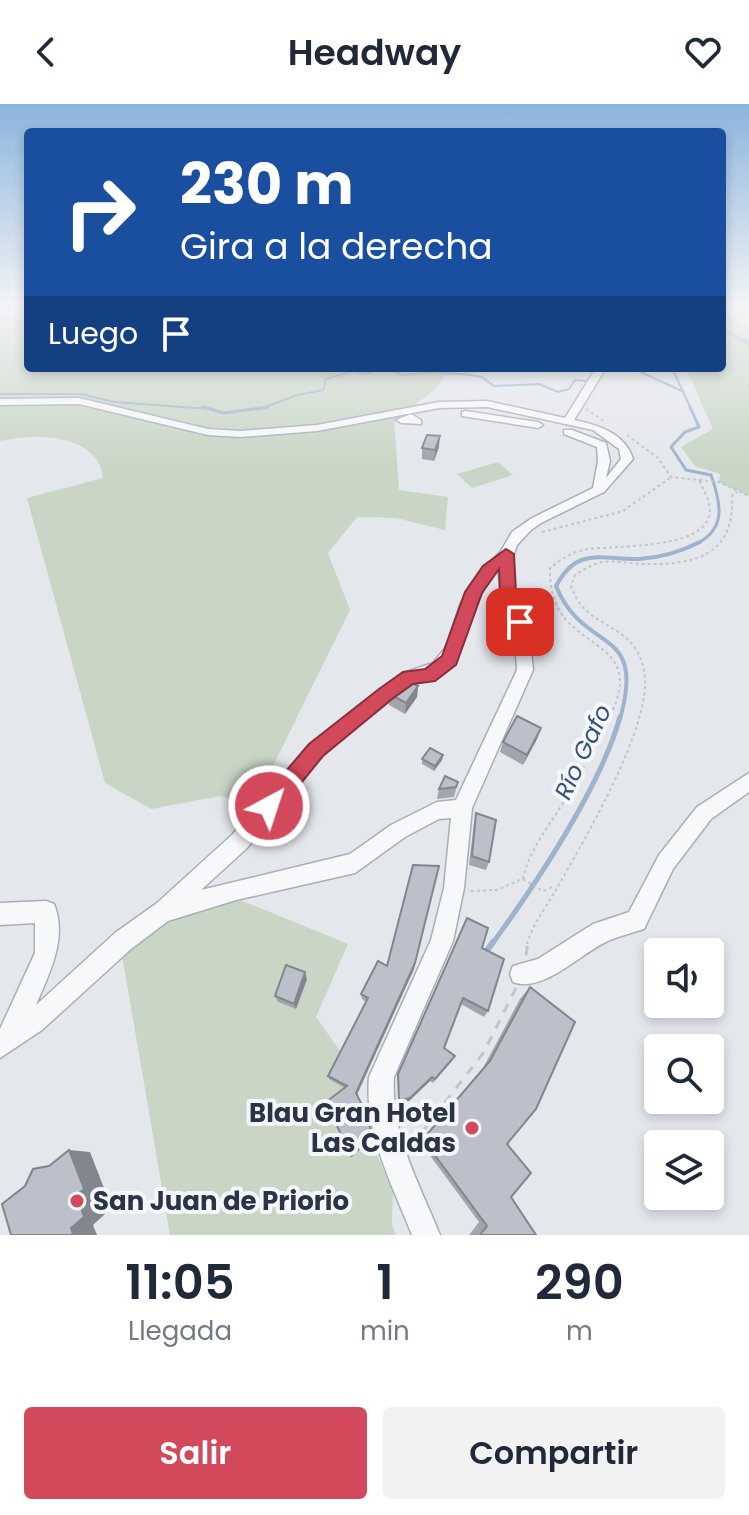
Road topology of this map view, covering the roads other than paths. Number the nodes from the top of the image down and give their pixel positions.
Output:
1 (598, 372) edge
2 (0, 402) edge
3 (571, 416) junction
4 (417, 422) dead end
5 (600, 489) junction
6 (506, 554) junction
7 (749, 781) edge
8 (462, 808) junction
9 (162, 912) junction
10 (0, 914) edge
11 (521, 974) road end
12 (5, 1041) edge
13 (426, 1235) edge

1 - 3 street
2 - 3 street
3 - 5 street
4 - 5 street
5 - 6 street
6 - 8 street
6 - 9 street
7 - 11 street
8 - 9 street
8 - 13 street
9 - 12 street
10 - 12 street

